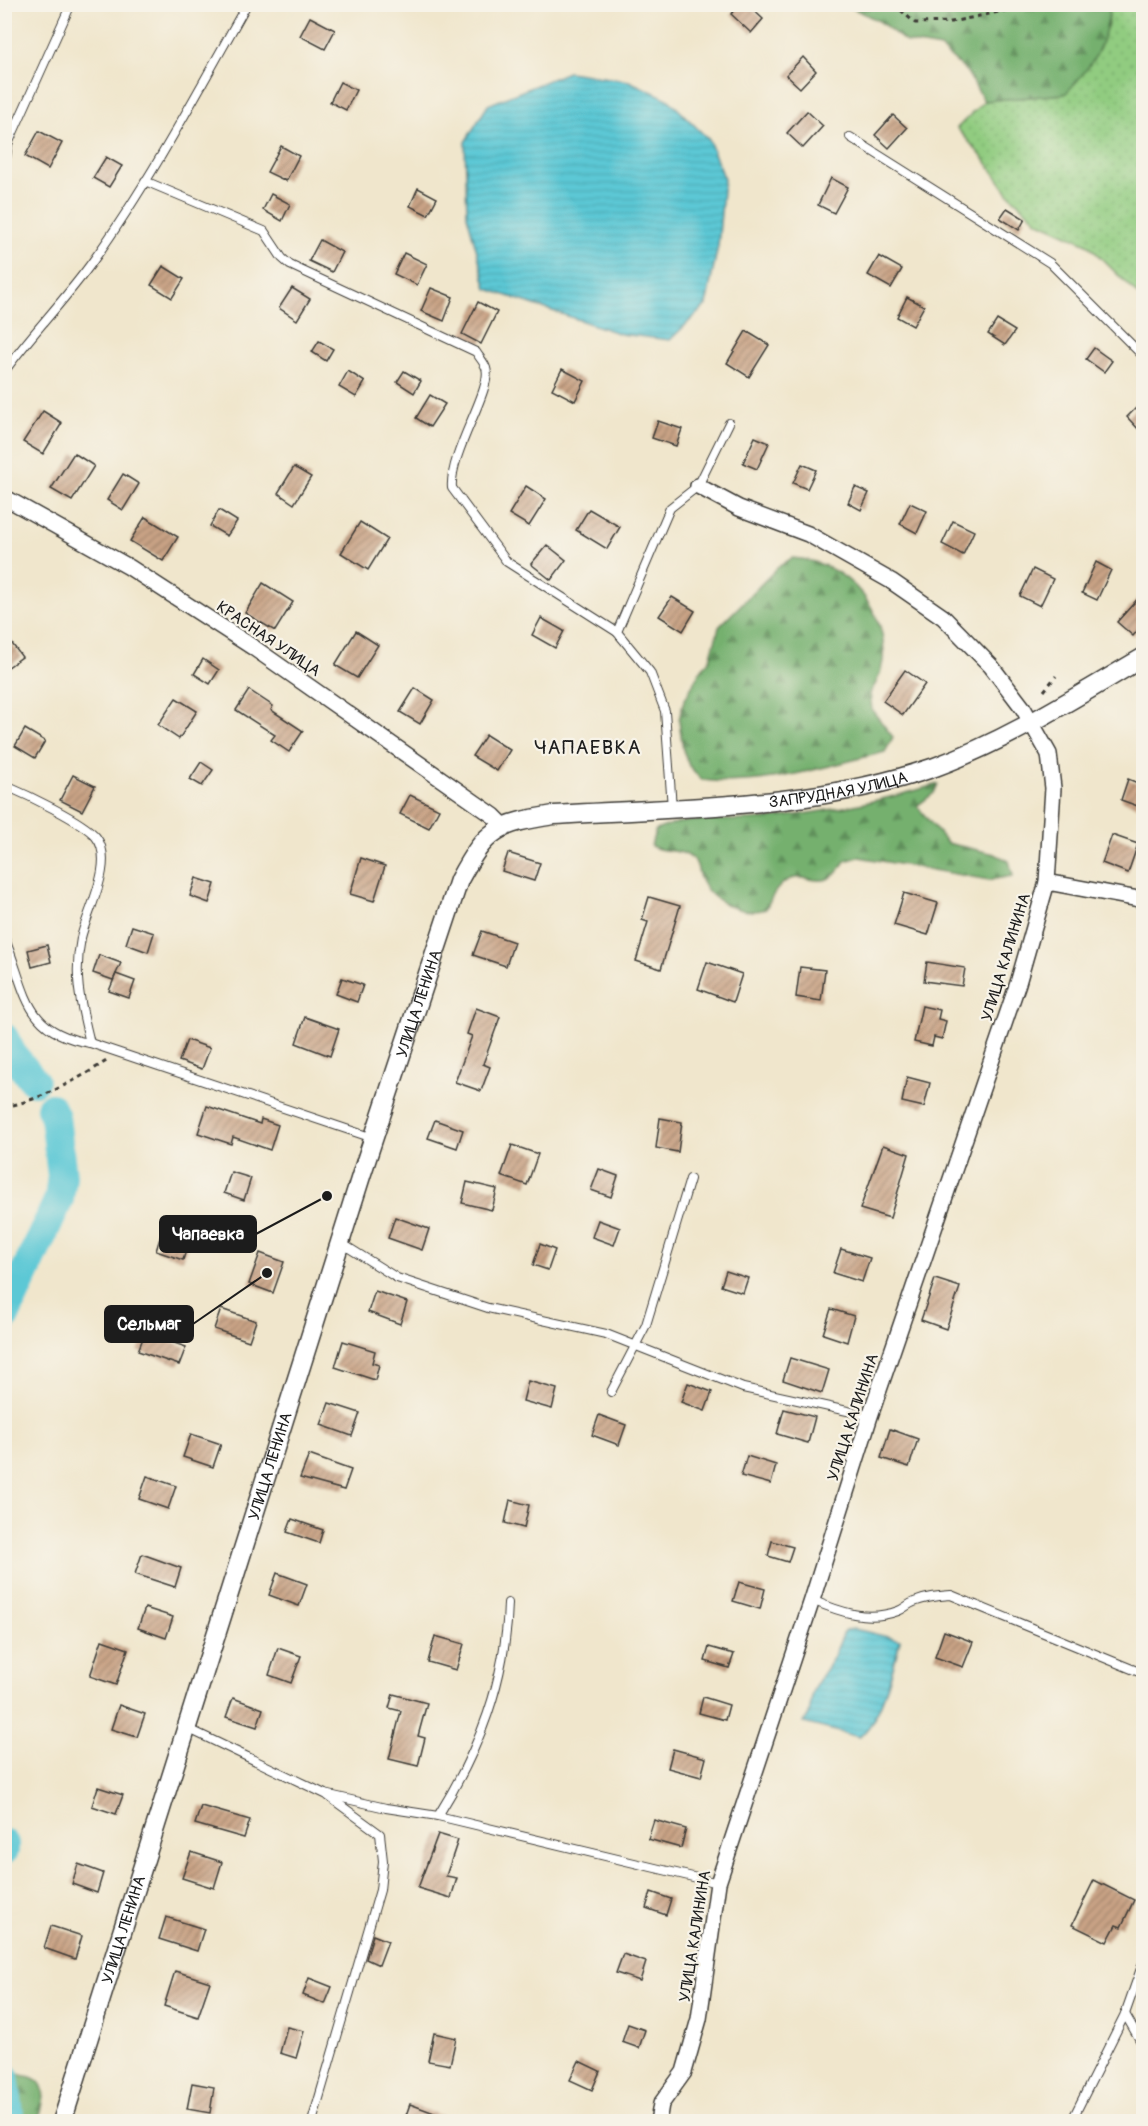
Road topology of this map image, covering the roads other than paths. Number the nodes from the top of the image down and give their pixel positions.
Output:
1 (71, 4) edge
2 (247, 4) edge
3 (850, 137) dead end
4 (4, 172) edge
5 (145, 181) junction
6 (4, 187) edge
7 (4, 212) edge
8 (1143, 357) edge
9 (4, 372) edge
10 (729, 423) dead end
11 (698, 486) junction
12 (4, 497) edge
13 (617, 632) junction
14 (1143, 657) edge
15 (1031, 723) junction
16 (4, 785) edge
17 (672, 808) junction
18 (503, 825) junction
19 (1047, 882) junction
20 (1143, 900) edge
21 (4, 937) edge
22 (90, 1042) junction
23 (374, 1138) junction
24 (690, 1179) dead end
25 (340, 1242) junction
26 (635, 1344) junction
27 (611, 1392) dead end
28 (870, 1416) junction
29 (812, 1600) junction
30 (508, 1603) dead end
31 (1143, 1674) edge
32 (186, 1727) junction
33 (325, 1794) junction
34 (438, 1816) junction
35 (718, 1883) junction
36 (1143, 1960) edge
37 (1125, 2014) junction
38 (1143, 2047) edge
39 (62, 2121) edge
40 (312, 2121) edge
41 (657, 2121) edge
42 (1071, 2121) edge

1 - 4 lane
2 - 5 lane
3 - 8 lane
5 - 9 lane
5 - 13 lane
6 - 7 lane
10 - 11 lane
11 - 13 lane
11 - 15 street, УЛИЦА КАЛИНИНА
12 - 18 street, КРАСНАЯ УЛИЦА
13 - 17 lane
14 - 15 street, ЗАПРУДНАЯ УЛИЦА
15 - 17 street, ЗАПРУДНАЯ УЛИЦА
15 - 19 street, УЛИЦА КАЛИНИНА
16 - 22 lane
17 - 18 street, ЗАПРУДНАЯ УЛИЦА
18 - 23 street, УЛИЦА ЛЕНИНА
19 - 20 street
19 - 28 street, УЛИЦА КАЛИНИНА
21 - 22 lane
22 - 23 lane
23 - 25 street, УЛИЦА ЛЕНИНА
24 - 26 lane
25 - 26 lane
25 - 32 street, УЛИЦА ЛЕНИНА
26 - 27 lane
26 - 28 lane
28 - 29 street, УЛИЦА КАЛИНИНА
29 - 31 lane
29 - 35 street, УЛИЦА КАЛИНИНА
30 - 34 lane
32 - 33 lane
32 - 39 street, УЛИЦА ЛЕНИНА
33 - 34 lane
33 - 40 lane
34 - 35 lane
35 - 41 street, УЛИЦА КАЛИНИНА
36 - 37 lane
37 - 38 lane
37 - 42 lane

